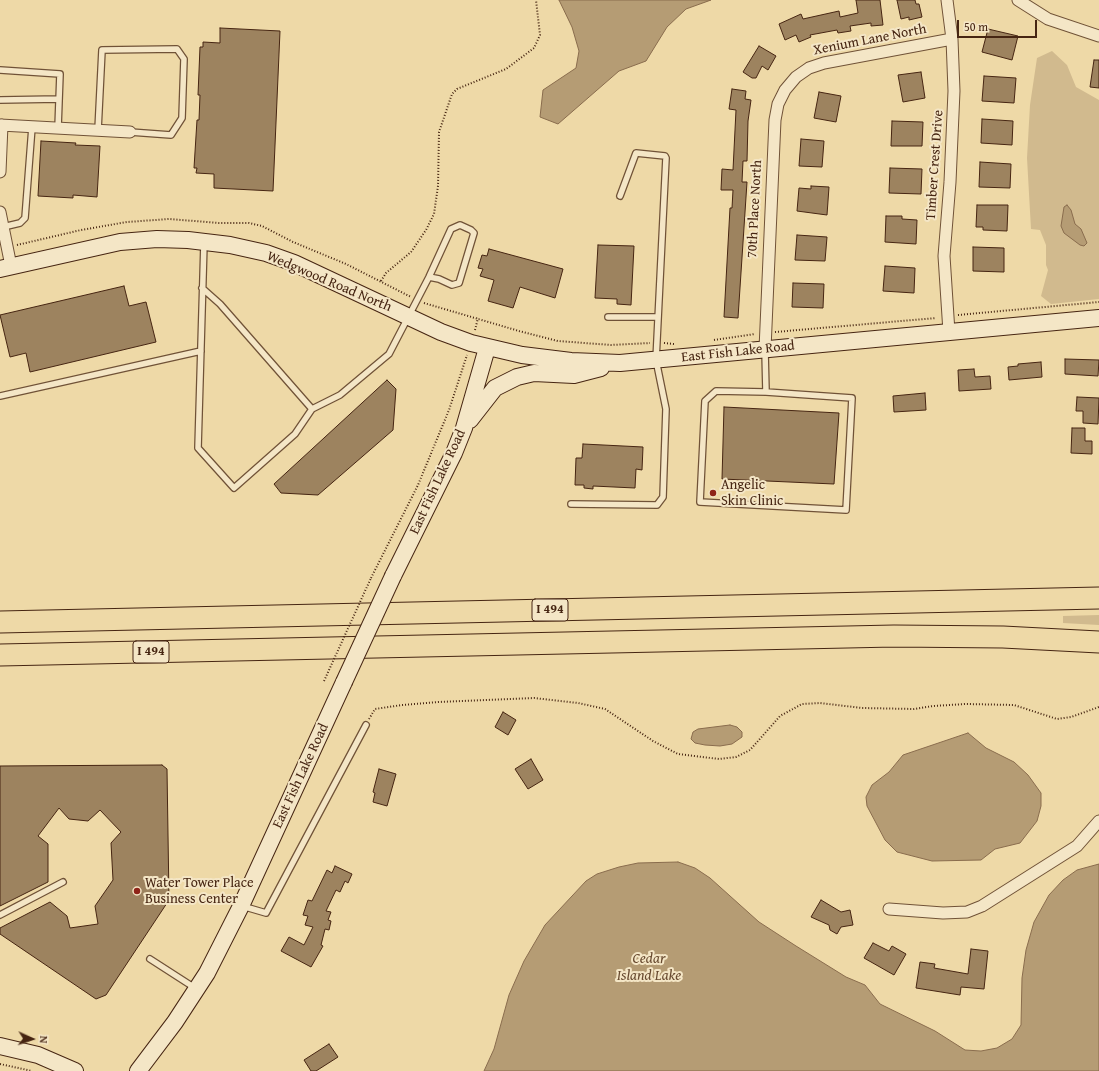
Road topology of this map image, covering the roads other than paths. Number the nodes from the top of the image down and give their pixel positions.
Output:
1 (947, 0) edge
2 (1018, 0) edge
3 (1099, 36) edge
4 (952, 39) junction
5 (0, 70) edge
6 (796, 77) joint
7 (59, 99) junction
8 (0, 100) edge
9 (1, 125) edge
10 (32, 127) junction
11 (58, 128) junction
12 (98, 130) junction
13 (130, 132) joint
14 (0, 172) edge
15 (620, 196) dead end
16 (0, 212) edge
17 (3, 227) junction
18 (204, 241) junction
19 (6, 268) edge
20 (429, 277) junction
21 (202, 288) junction
22 (408, 316) junction
23 (658, 317) junction
24 (608, 318) dead end
25 (1099, 318) edge
26 (949, 332) junction
27 (487, 348) junction
28 (765, 349) junction
29 (201, 351) junction
30 (656, 360) junction
31 (620, 363) junction
32 (766, 392) junction
33 (0, 396) edge
34 (312, 409) junction
35 (464, 428) junction
36 (571, 504) dead end
37 (1099, 598) edge
38 (0, 622) edge
39 (1099, 642) edge
40 (0, 655) edge
41 (366, 725) road end
42 (1099, 821) edge
43 (63, 882) dead end
44 (241, 906) junction
45 (889, 909) dead end
46 (0, 915) edge
47 (150, 959) dead end
48 (197, 989) junction
49 (0, 1046) edge
50 (75, 1071) edge
51 (138, 1071) edge

1 - 4 street, Timber Crest Drive
2 - 3 street
4 - 6 street, Xenium Lane North
4 - 26 street, Timber Crest Drive
5 - 7 lane
6 - 28 street, 70th Place North
7 - 8 lane
7 - 11 lane
9 - 10 street
9 - 14 street
10 - 11 street
10 - 17 lane
11 - 12 street
12 - 13 street
12 - 13 lane
15 - 23 lane
16 - 17 street
17 - 19 street
18 - 19 street, Wedgwood Road North
18 - 21 lane
18 - 22 street, Wedgwood Road North
20 - 20 lane
20 - 22 lane
21 - 29 lane
21 - 34 lane
22 - 27 street, Wedgwood Road North
22 - 34 lane
23 - 24 lane
23 - 30 lane
25 - 26 street, East Fish Lake Road
26 - 28 street, East Fish Lake Road
27 - 31 street, East Fish Lake Road
27 - 35 street, East Fish Lake Road
28 - 30 street, East Fish Lake Road
28 - 32 lane
29 - 33 lane
29 - 34 lane
30 - 31 street, East Fish Lake Road
30 - 36 lane
31 - 35 street
32 - 32 lane
35 - 44 street, East Fish Lake Road, bridge
37 - 38 highway, I 494
39 - 40 highway, I 494
41 - 44 lane
42 - 45 street
43 - 46 lane
44 - 48 street, East Fish Lake Road
47 - 48 lane
48 - 51 street, East Fish Lake Road
49 - 50 street

